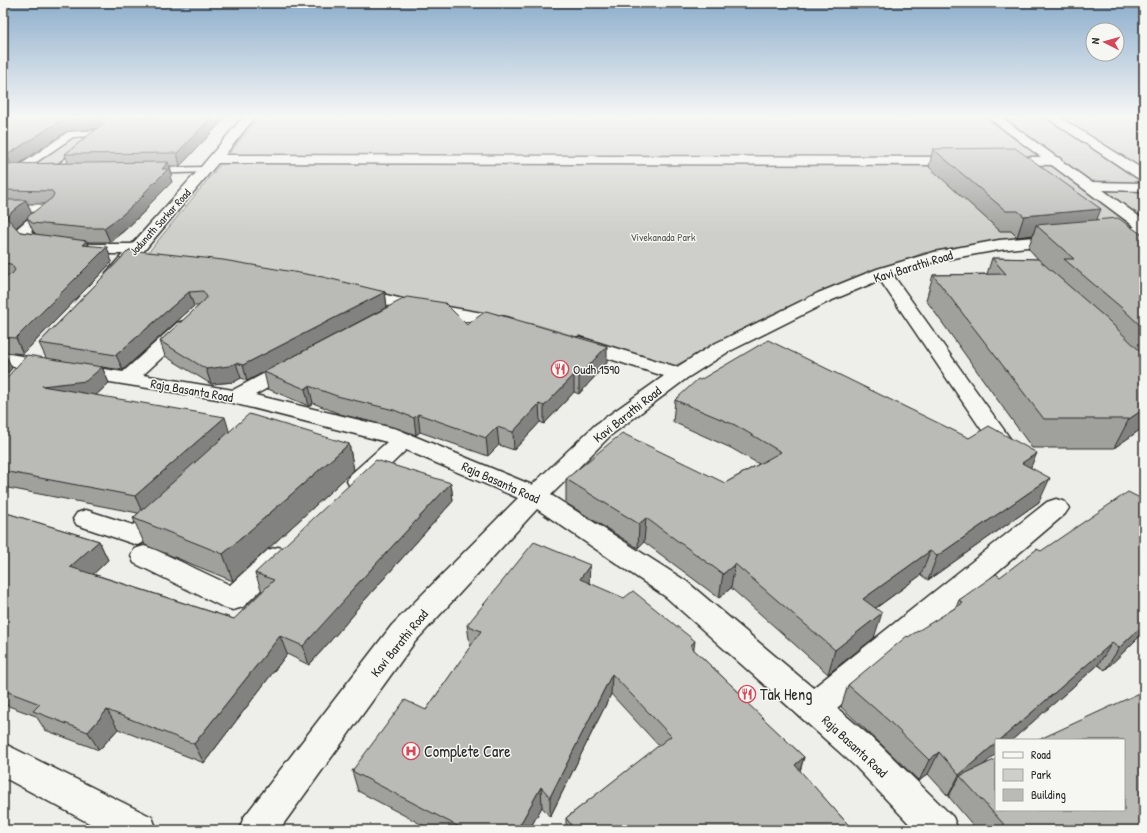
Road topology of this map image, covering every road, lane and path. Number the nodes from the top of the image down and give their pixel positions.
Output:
1 (39, 156) edge
2 (72, 156) edge
3 (218, 156) edge
4 (1048, 156) edge
5 (1113, 156) edge
6 (975, 161) edge
7 (991, 161) edge
8 (1055, 161) junction
9 (211, 164) junction
10 (136, 171) edge
11 (3, 172) edge
12 (15, 172) junction
13 (30, 172) edge
14 (69, 172) edge
15 (1144, 176) edge
16 (1089, 186) junction
17 (1144, 187) edge
18 (3, 208) edge
19 (1144, 227) edge
20 (1144, 231) edge
21 (999, 245) junction
22 (138, 255) junction
23 (1018, 262) edge
24 (883, 273) junction
25 (104, 283) edge
26 (340, 289) edge
27 (407, 305) junction
28 (196, 316) edge
29 (386, 316) edge
30 (527, 327) edge
31 (565, 339) edge
32 (311, 357) edge
33 (22, 363) edge
34 (680, 374) junction
35 (127, 379) junction
36 (236, 397) junction
37 (403, 440) junction
38 (1006, 448) edge
39 (535, 496) junction
40 (178, 498) edge
41 (341, 498) edge
42 (1056, 508) dead end
43 (86, 519) dead end
44 (296, 540) edge
45 (144, 556) dead end
46 (813, 708) junction
47 (3, 758) edge
48 (139, 830) edge
49 (257, 830) edge
50 (940, 830) edge

1 - 12 lane
2 - 14 lane
3 - 9 street, Jadunath Sarkar Road
4 - 8 street
5 - 15 street
6 - 9 street
7 - 8 street
8 - 16 street
9 - 10 lane
9 - 22 street, Jadunath Sarkar Road
11 - 12 lane
12 - 13 lane
16 - 17 street
16 - 19 street
18 - 22 street
20 - 21 street, Kavi Barathi Road
21 - 23 street
21 - 24 street, Kavi Barathi Road
22 - 25 street, Jadunath Sarkar Road
24 - 34 street, Kavi Barathi Road
24 - 38 street
26 - 27 street
27 - 29 street
27 - 30 street
28 - 35 street
31 - 34 street
32 - 36 street
33 - 35 street, Raja Basanta Road
34 - 39 street, Kavi Barathi Road
35 - 36 street, Raja Basanta Road
36 - 37 street, Raja Basanta Road
37 - 39 street, Raja Basanta Road
37 - 41 street
39 - 46 street, Raja Basanta Road
39 - 49 street, Kavi Barathi Road
40 - 43 street
42 - 46 street
44 - 45 street
46 - 50 street, Raja Basanta Road
47 - 48 street

